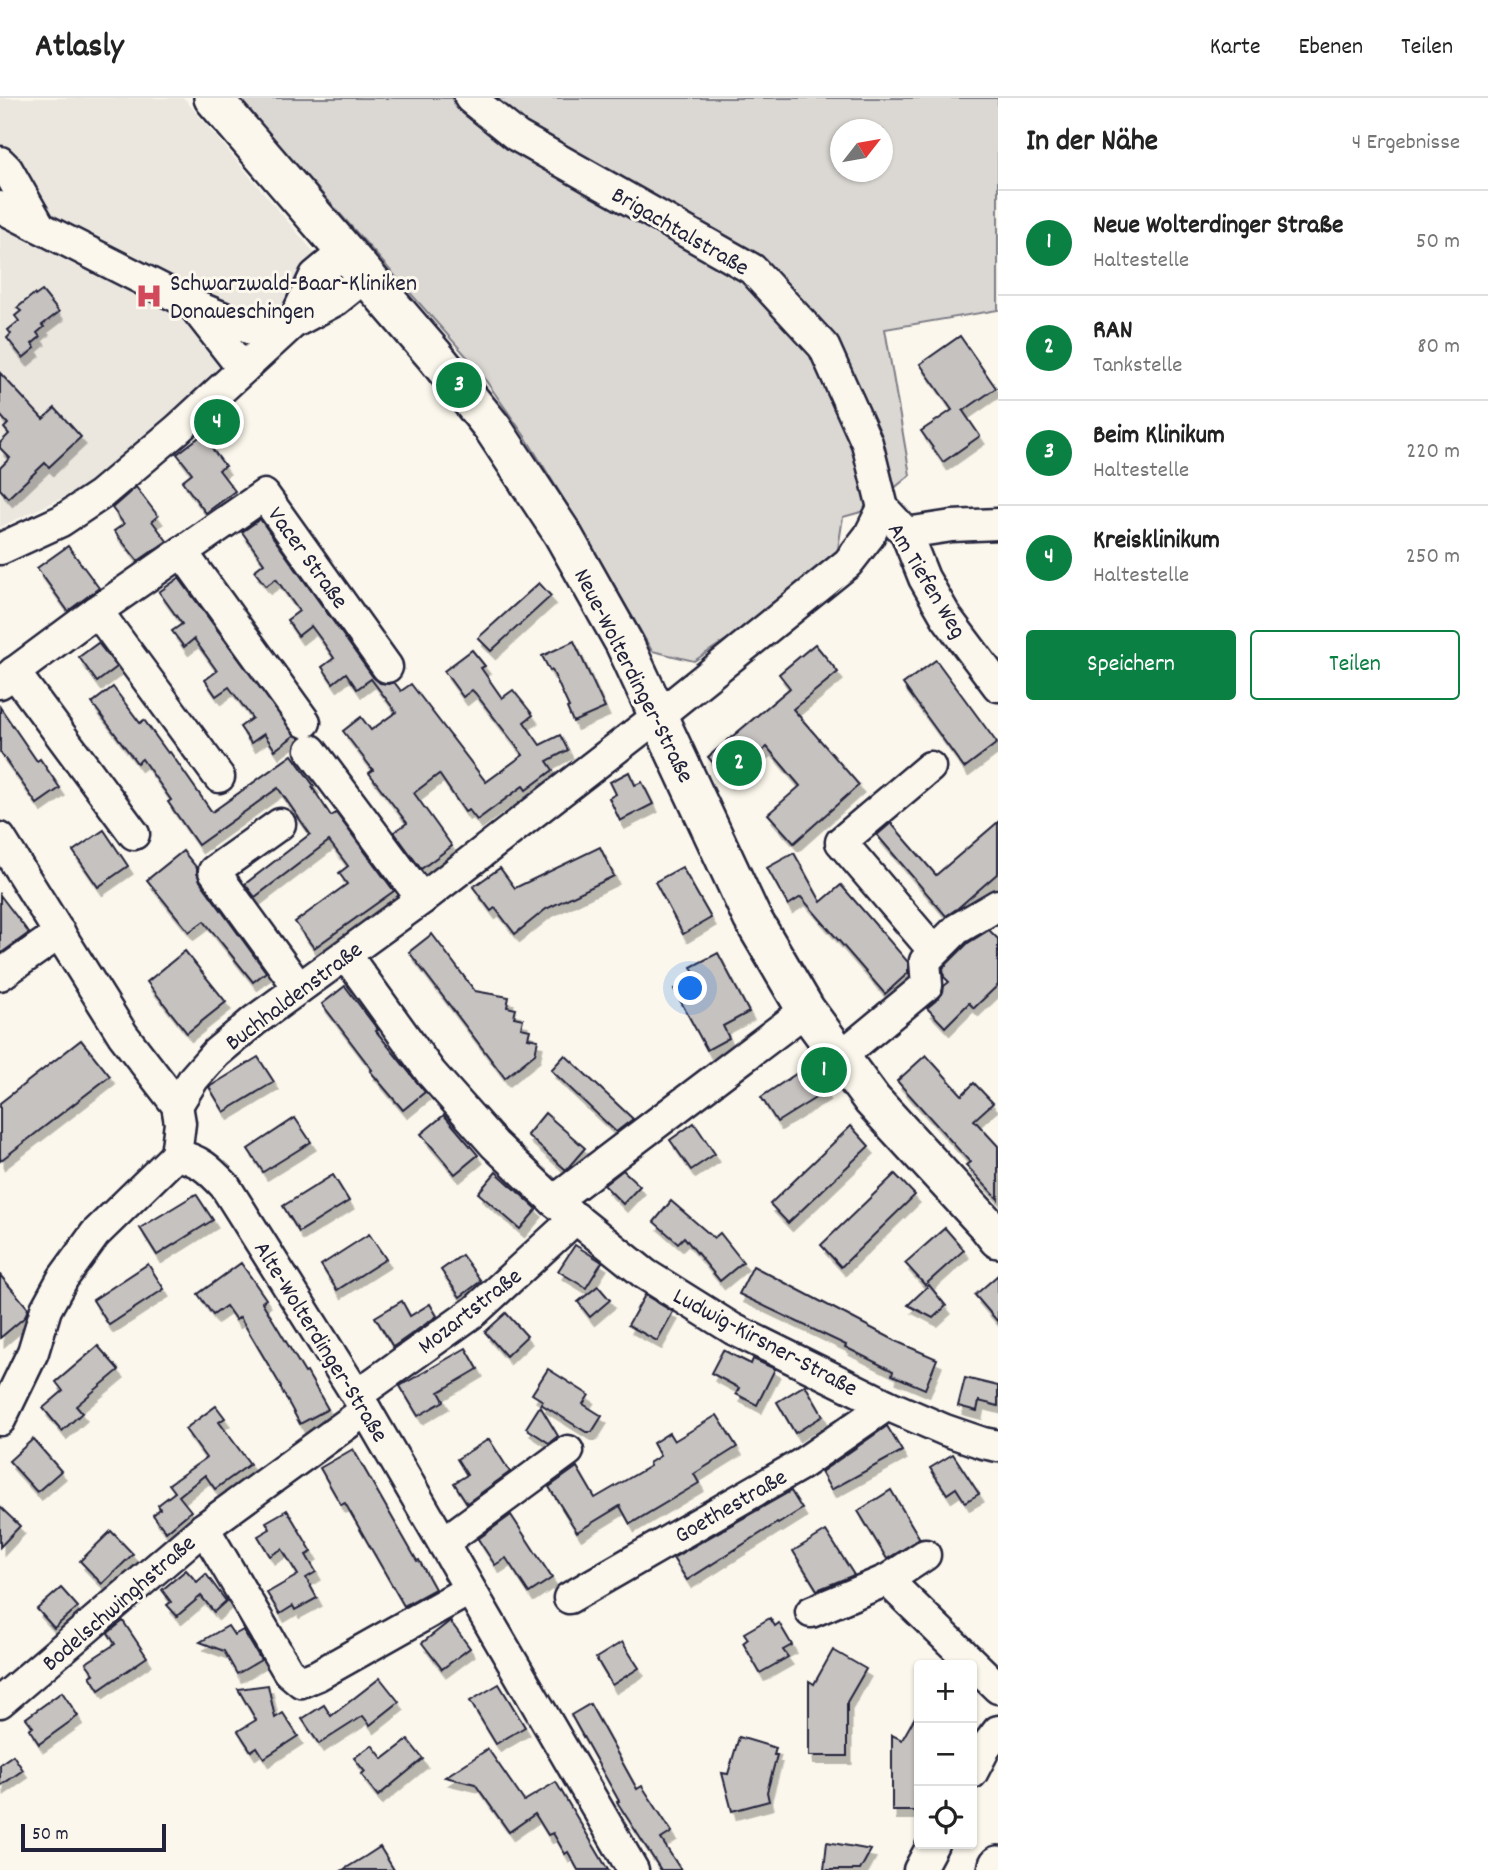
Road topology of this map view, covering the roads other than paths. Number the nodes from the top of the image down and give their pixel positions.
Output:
1 (213, 98) edge
2 (470, 98) edge
3 (0, 162) edge
4 (0, 207) edge
5 (40, 227) junction
6 (356, 264) junction
7 (192, 305) junction
8 (286, 329) junction
9 (243, 369) junction
10 (883, 508) junction
11 (998, 524) edge
12 (906, 533) junction
13 (0, 549) edge
14 (182, 552) junction
15 (97, 611) junction
16 (387, 667) dead end
17 (7, 677) edge
18 (998, 686) edge
19 (658, 716) junction
20 (930, 767) dead end
21 (219, 776) dead end
22 (281, 824) dead end
23 (134, 834) dead end
24 (0, 838) edge
25 (422, 899) junction
26 (998, 905) edge
27 (60, 933) junction
28 (934, 951) junction
29 (346, 955) junction
30 (0, 975) edge
31 (299, 988) junction
32 (806, 1010) junction
33 (840, 1057) junction
34 (177, 1105) junction
35 (176, 1155) junction
36 (565, 1210) junction
37 (998, 1239) edge
38 (361, 1402) junction
39 (887, 1405) junction
40 (0, 1420) edge
41 (998, 1446) edge
42 (568, 1451) dead end
43 (204, 1528) junction
44 (444, 1542) junction
45 (925, 1555) dead end
46 (887, 1580) junction
47 (470, 1590) junction
48 (569, 1598) dead end
49 (811, 1612) dead end
50 (998, 1688) edge
51 (0, 1702) edge
52 (998, 1731) edge
53 (977, 1763) edge
54 (930, 1849) edge
55 (998, 1865) edge
56 (633, 1870) edge
57 (919, 1870) edge
58 (997, 1870) edge

1 - 6 main road, Neue-Wolterdinger-Straße
2 - 10 street, Brigachtalstraße
3 - 5 street
4 - 5 street
5 - 7 street
6 - 8 street
6 - 19 main road, Neue-Wolterdinger-Straße
7 - 8 street
7 - 9 street
8 - 9 street
9 - 13 street
10 - 12 street, Am Tiefen Weg
10 - 19 street
11 - 12 street
12 - 18 street, Am Tiefen Weg
14 - 15 street, Vacer Straße
14 - 16 street, Vacer Straße
14 - 25 street
15 - 17 street, Vacer Straße
15 - 21 street
17 - 23 street, Vacer Straße
19 - 25 street, Buchhaldenstraße
19 - 32 main road, Neue-Wolterdinger-Straße
20 - 28 street
22 - 31 street
24 - 27 street
25 - 29 street, Buchhaldenstraße
26 - 28 street
27 - 30 street
27 - 34 street
28 - 33 street
29 - 31 street, Buchhaldenstraße
29 - 36 street, Ludwig-Kirsner-Straße
31 - 34 street, Buchhaldenstraße
32 - 33 main road, Neue-Wolterdinger-Straße
32 - 36 street
33 - 37 main road, Neue-Wolterdinger-Straße
34 - 35 street
35 - 38 street, Alte-Wolterdinger-Straße
35 - 40 street
36 - 38 street, Mozartstraße
36 - 39 street, Ludwig-Kirsner-Straße
38 - 43 street, Bodelschwinghstraße
38 - 44 street, Alte-Wolterdinger-Straße
39 - 41 street, Ludwig-Kirsner-Straße
39 - 48 street, Goethestraße
42 - 44 street
43 - 47 street, Bodelschwinghstraße
43 - 51 street, Bodelschwinghstraße
44 - 47 street, Alte-Wolterdinger-Straße
45 - 46 street
46 - 49 street
46 - 50 street
47 - 56 street, Alte-Wolterdinger-Straße
52 - 53 street
54 - 57 street
55 - 58 main road

